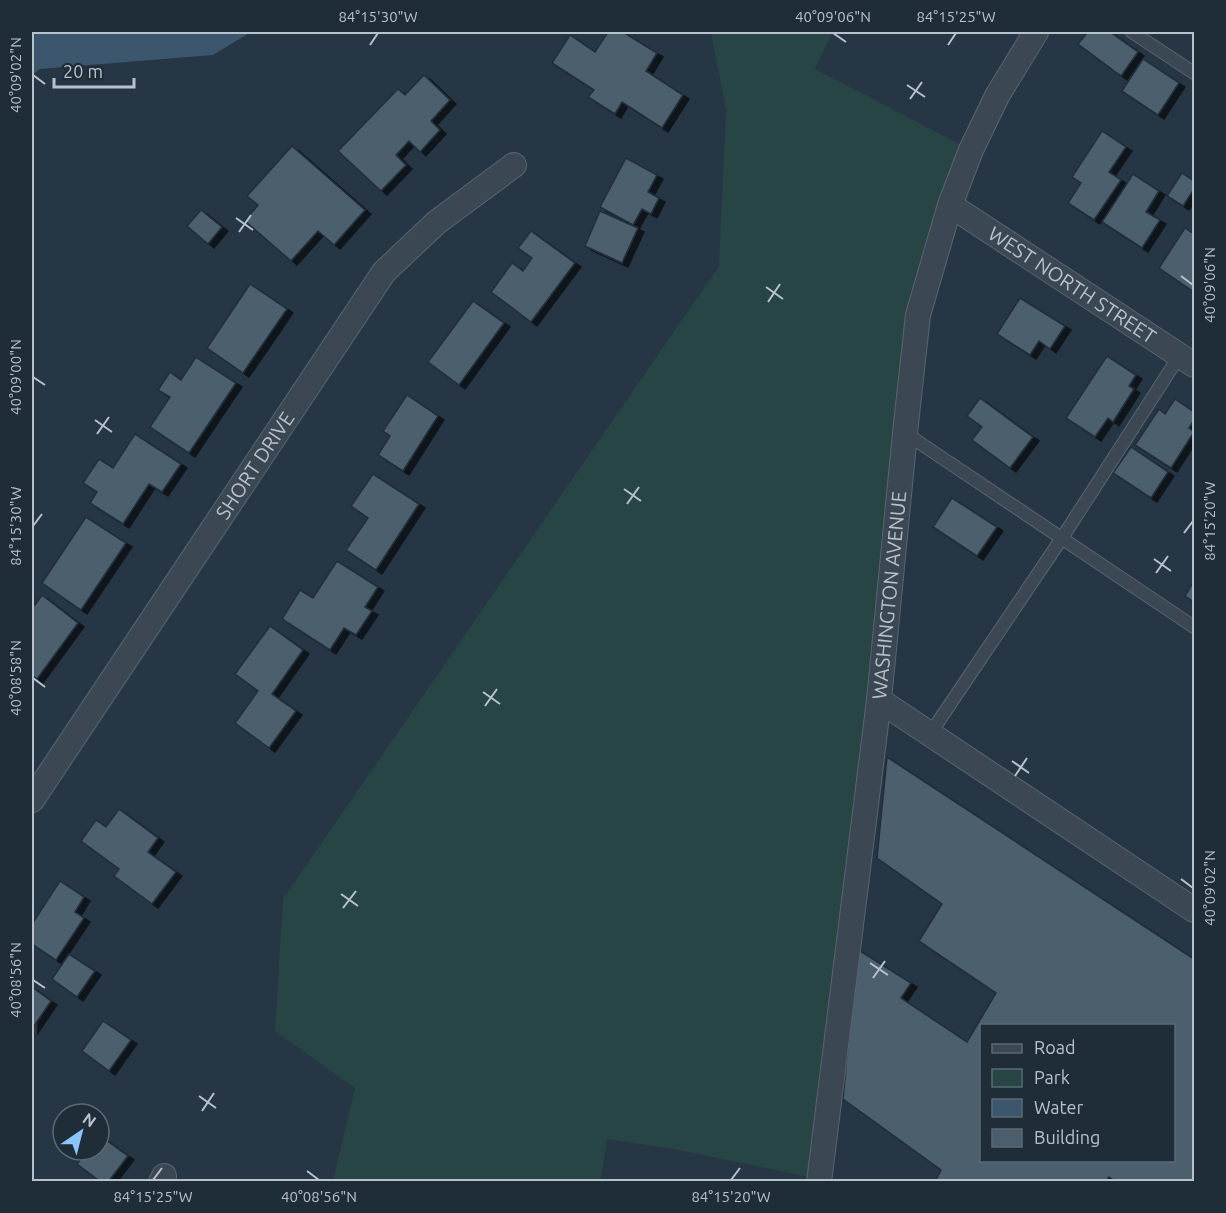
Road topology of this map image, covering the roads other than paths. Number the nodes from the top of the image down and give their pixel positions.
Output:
1 (1036, 32) edge
2 (1132, 32) edge
3 (1194, 73) edge
4 (514, 165) dead end
5 (950, 205) junction
6 (1187, 360) edge
7 (905, 433) junction
8 (1062, 538) junction
9 (1194, 627) edge
10 (879, 700) junction
11 (930, 734) junction
12 (32, 800) edge
13 (1194, 910) edge
14 (819, 1182) edge

1 - 5 street, WASHINGTON AVENUE
2 - 3 lane
4 - 12 street, SHORT DRIVE
5 - 6 street, WEST NORTH STREET
5 - 7 street, WASHINGTON AVENUE
6 - 8 lane
7 - 8 lane
7 - 10 street, WASHINGTON AVENUE
8 - 9 lane
8 - 11 lane
10 - 11 street
10 - 14 street, WASHINGTON AVENUE
11 - 13 street

